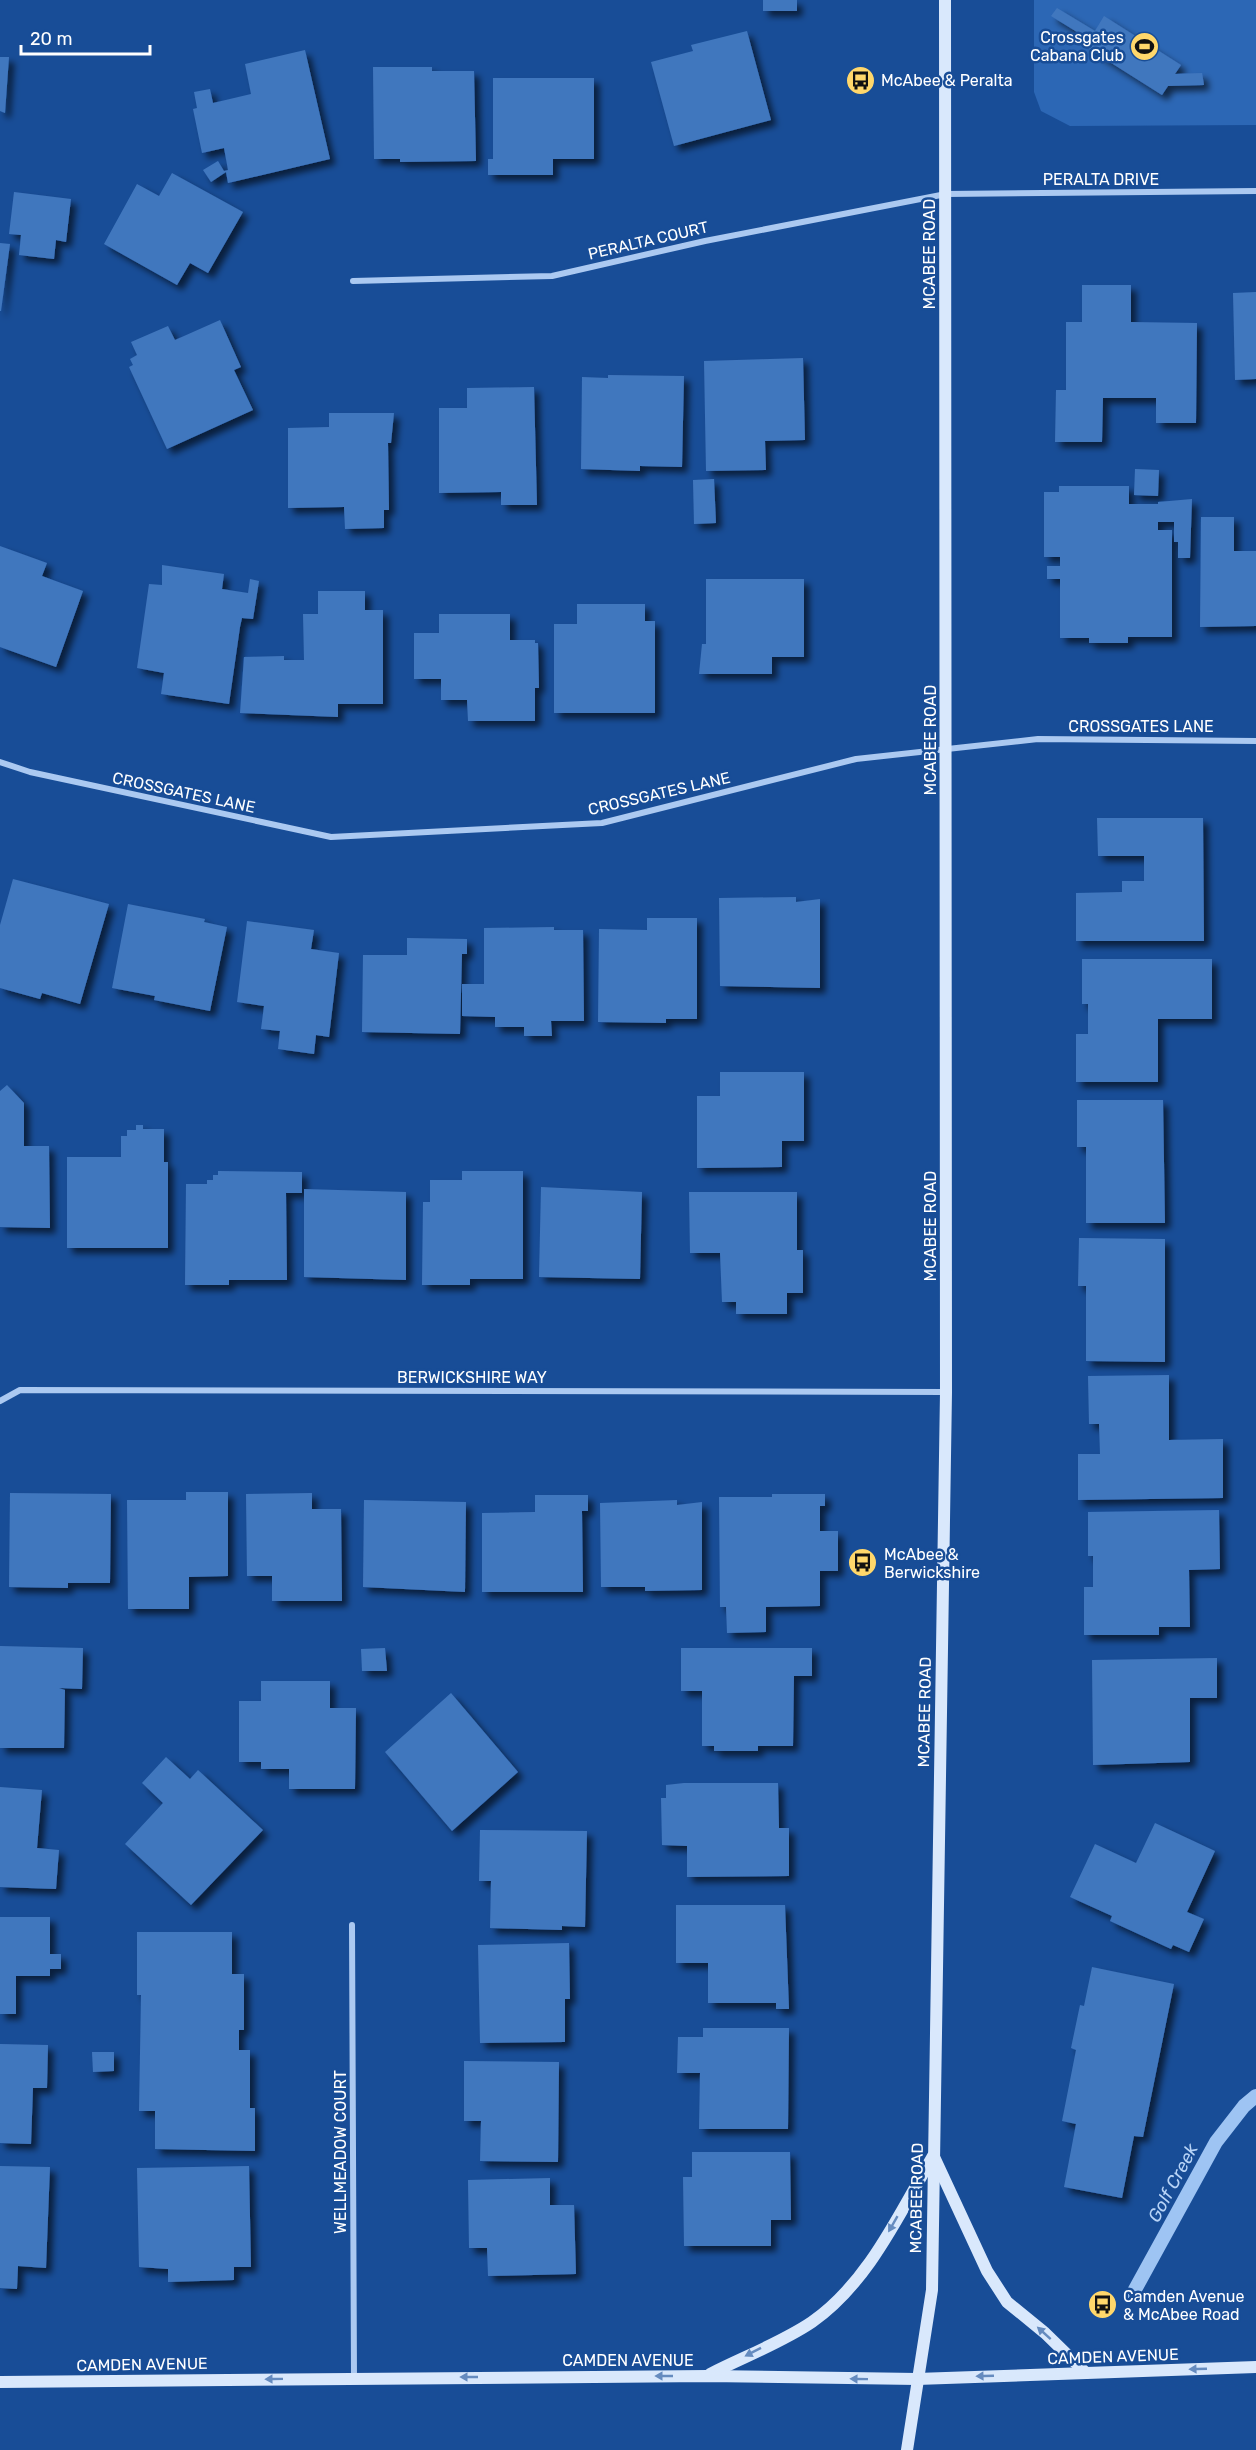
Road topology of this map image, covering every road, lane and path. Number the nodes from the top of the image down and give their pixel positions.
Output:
1 (945, 0) edge
2 (1256, 191) edge
3 (946, 194) junction
4 (353, 281) dead end
5 (1256, 741) edge
6 (946, 749) junction
7 (0, 762) edge
8 (946, 1392) junction
9 (0, 1401) edge
10 (352, 1925) dead end
11 (933, 2155) junction
12 (1256, 2367) edge
13 (1086, 2373) junction
14 (708, 2376) junction
15 (354, 2378) junction
16 (917, 2379) junction
17 (0, 2382) edge
18 (907, 2450) edge

1 - 3 street, MCABEE ROAD
2 - 3 street, PERALTA DRIVE
3 - 4 street, PERALTA COURT
3 - 6 street, MCABEE ROAD
5 - 6 street, CROSSGATES LANE
6 - 7 street, CROSSGATES LANE
6 - 8 street, MCABEE ROAD
8 - 9 street, BERWICKSHIRE WAY
8 - 11 street, MCABEE ROAD
10 - 15 street, WELLMEADOW COURT
13 -> 11 street
11 -> 14 street
11 - 16 street, MCABEE ROAD
12 -> 13 street, CAMDEN AVENUE
13 -> 16 street, CAMDEN AVENUE
14 -> 15 street, CAMDEN AVENUE
16 -> 14 street, CAMDEN AVENUE
15 -> 17 street, CAMDEN AVENUE
16 - 18 street, MCABEE ROAD

